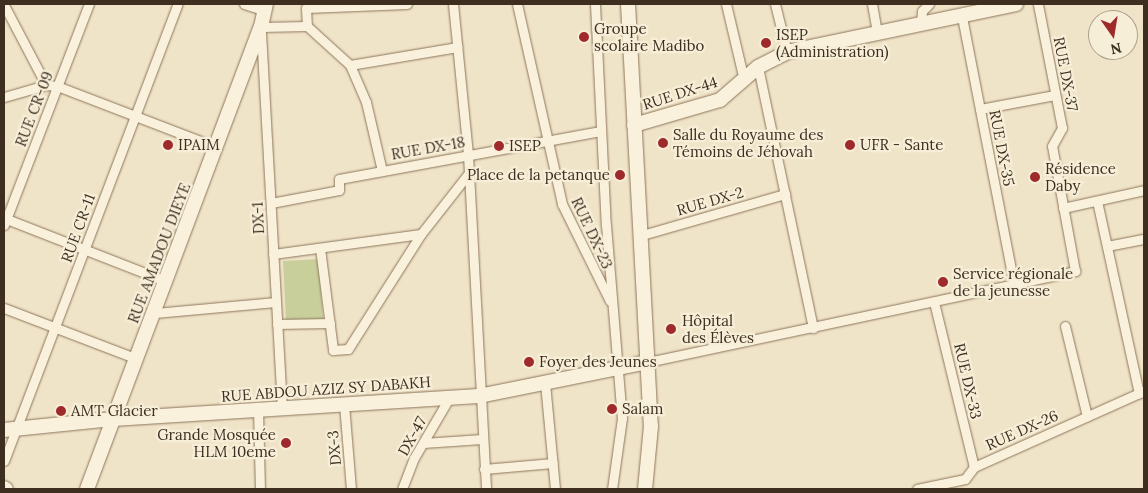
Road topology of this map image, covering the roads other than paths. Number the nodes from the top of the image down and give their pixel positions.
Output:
1 (89, 4) edge
2 (178, 4) edge
3 (244, 4) edge
4 (407, 4) edge
5 (453, 4) edge
6 (516, 4) edge
7 (595, 4) edge
8 (628, 4) edge
9 (726, 4) edge
10 (775, 4) edge
11 (872, 4) edge
12 (929, 4) edge
13 (1016, 4) edge
14 (1038, 4) edge
15 (4, 5) edge
16 (266, 8) edge
17 (962, 17) junction
18 (921, 25) junction
19 (307, 26) junction
20 (261, 27) junction
21 (877, 33) junction
22 (457, 47) junction
23 (787, 52) junction
24 (350, 65) junction
25 (758, 67) junction
26 (744, 80) junction
27 (46, 85) junction
28 (57, 86) junction
29 (1056, 95) junction
30 (4, 97) edge
31 (980, 109) junction
32 (134, 115) junction
33 (634, 125) junction
34 (601, 131) junction
35 (548, 140) junction
36 (216, 147) junction
37 (468, 155) junction
38 (382, 171) junction
39 (468, 174) junction
40 (1144, 190) edge
41 (784, 194) junction
42 (1097, 200) junction
43 (271, 203) junction
44 (1063, 208) junction
45 (5, 220) edge
46 (421, 234) junction
47 (642, 235) junction
48 (1144, 238) edge
49 (1107, 246) junction
50 (320, 248) junction
51 (85, 249) junction
52 (274, 254) junction
53 (166, 280) junction
54 (1014, 284) junction
55 (276, 302) junction
56 (934, 302) junction
57 (613, 306) junction
58 (4, 308) edge
59 (155, 313) junction
60 (330, 323) junction
61 (277, 324) junction
62 (1065, 326) dead end
63 (56, 327) junction
64 (813, 328) junction
65 (135, 358) junction
66 (648, 362) junction
67 (620, 368) junction
68 (545, 383) junction
69 (1142, 392) edge
70 (479, 396) junction
71 (449, 398) junction
72 (344, 404) junction
73 (282, 408) junction
74 (258, 409) junction
75 (1087, 416) junction
76 (112, 419) junction
77 (10, 429) edge
78 (482, 439) junction
79 (423, 443) junction
80 (4, 461) edge
81 (552, 463) junction
82 (974, 467) junction
83 (484, 469) junction
84 (87, 489) edge
85 (260, 489) edge
86 (351, 489) edge
87 (402, 489) edge
88 (486, 489) edge
89 (555, 489) edge
90 (612, 489) edge
91 (645, 489) edge
92 (917, 489) edge

1 - 28 street, RUE CR-09
2 - 32 street, RUE CR-11
3 - 16 street
4 - 19 street
5 - 22 street
6 - 35 street, RUE DX-23
7 - 34 street
8 - 33 street
9 - 26 street
10 - 23 street
11 - 21 street
12 - 18 street
13 - 17 street, RUE DX-44
14 - 29 street, RUE DX-37
15 - 27 street
16 - 20 street, RUE AMADOU DIEYE
17 - 18 street, RUE DX-44
17 - 31 street, RUE DX-35
18 - 21 street, RUE DX-44
19 - 20 street
19 - 24 street
20 - 36 street, RUE AMADOU DIEYE
20 - 43 street, DX-1
21 - 23 street, RUE DX-44
22 - 24 street
22 - 37 street
23 - 25 street, RUE DX-44
24 - 38 street
25 - 26 street, RUE DX-44
25 - 41 street
26 - 33 street, RUE DX-44
27 - 28 street
27 - 30 street
28 - 32 street
28 - 45 street, RUE CR-09
29 - 31 street
29 - 44 street, RUE DX-37
31 - 54 street, RUE DX-35
32 - 36 street
32 - 51 street, RUE CR-11
33 - 47 street
34 - 35 street, RUE DX-18
34 - 57 street
35 - 37 street, RUE DX-18
35 - 57 street, RUE DX-23
36 - 53 street, RUE AMADOU DIEYE
37 - 38 street, RUE DX-18
37 - 39 street
38 - 43 street, RUE DX-18
39 - 46 street
39 - 70 street
40 - 42 street
41 - 47 street, RUE DX-2
41 - 64 street
42 - 44 street
42 - 49 street
43 - 52 street, DX-1
44 - 54 street, RUE DX-37
45 - 51 street
46 - 50 street
46 - 60 street
47 - 66 street
48 - 49 street
49 - 69 street
50 - 52 street
50 - 60 street
51 - 53 street
51 - 63 street, RUE CR-11
52 - 55 street, DX-1
53 - 59 street, RUE AMADOU DIEYE
54 - 56 street
55 - 59 street
55 - 61 street, DX-1
56 - 64 street
56 - 82 street, RUE DX-33
57 - 67 street
58 - 63 street
59 - 65 street, RUE AMADOU DIEYE
60 - 61 street
61 - 73 street, DX-1
62 - 75 street
63 - 65 street
63 - 77 street, RUE CR-11
64 - 66 street
65 - 76 street, RUE AMADOU DIEYE
66 - 67 street, RUE ABDOU AZIZ SY DABAKH
66 - 91 street
67 - 68 street, RUE ABDOU AZIZ SY DABAKH
67 - 90 street
68 - 70 street, RUE ABDOU AZIZ SY DABAKH
68 - 81 street
69 - 75 street, RUE DX-26
70 - 71 street, RUE ABDOU AZIZ SY DABAKH
70 - 78 street
71 - 72 street, RUE ABDOU AZIZ SY DABAKH
71 - 79 street, DX-47
72 - 73 street, RUE ABDOU AZIZ SY DABAKH
72 - 86 street, DX-3
73 - 74 street, RUE ABDOU AZIZ SY DABAKH
74 - 76 street, RUE ABDOU AZIZ SY DABAKH
74 - 85 street
75 - 82 street, RUE DX-26
76 - 77 street, RUE ABDOU AZIZ SY DABAKH
76 - 84 street, RUE AMADOU DIEYE
77 - 80 street, RUE CR-11
78 - 79 street
78 - 83 street
79 - 87 street, DX-47
81 - 83 street
81 - 89 street
82 - 92 street, RUE DX-26
83 - 88 street

